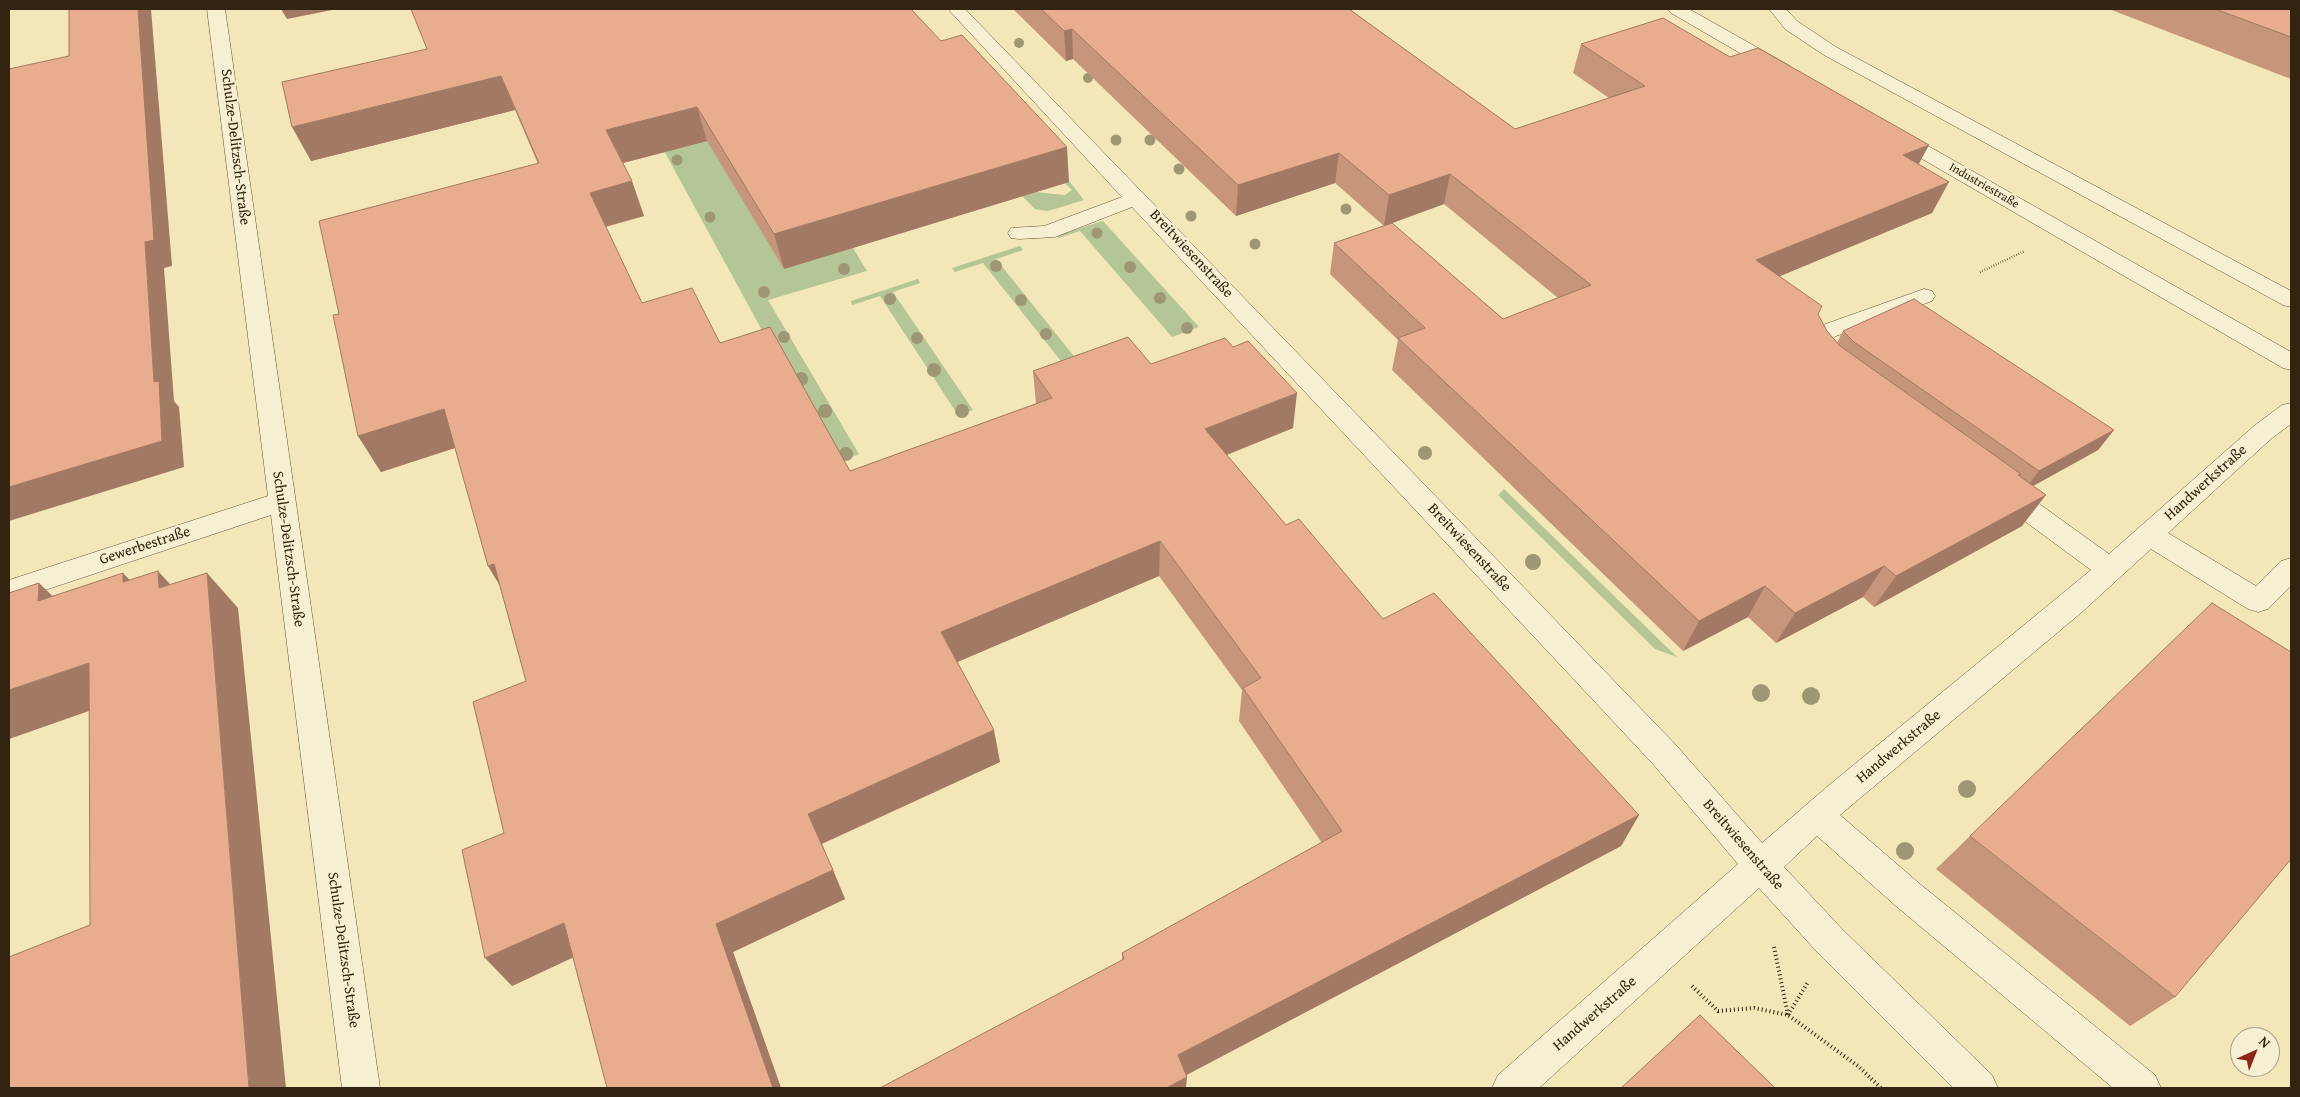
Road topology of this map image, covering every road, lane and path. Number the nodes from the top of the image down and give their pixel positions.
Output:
1 (216, 9) edge
2 (956, 9) edge
3 (1678, 9) edge
4 (1776, 9) edge
5 (1801, 80) edge
6 (1878, 125) edge
7 (2019, 254) dead end
8 (1980, 272) dead end
9 (1924, 296) dead end
10 (2291, 300) edge
11 (2291, 362) edge
12 (1841, 375) edge
13 (2291, 411) edge
14 (1984, 478) edge
15 (282, 501) junction
16 (2149, 535) junction
17 (2110, 569) junction
18 (2291, 570) edge
19 (9, 591) edge
20 (1817, 816) junction
21 (1760, 865) junction
22 (1661, 956) junction
23 (361, 1088) edge
24 (1511, 1088) edge
25 (1881, 1088) edge
26 (1980, 1088) edge
27 (2142, 1088) edge

1 - 15 street, Schulze-Delitzsch-Straße
2 - 21 street, Breitwiesenstraße
3 - 5 street
4 - 10 street
6 - 11 street, Industriestraße
7 - 8 path
9 - 12 street
13 - 16 street, Handwerkstraße
14 - 17 street
15 - 19 street, Gewerbestraße
15 - 23 street, Schulze-Delitzsch-Straße
16 - 17 street, Handwerkstraße
16 - 18 street
17 - 20 street, Handwerkstraße
20 - 21 street, Handwerkstraße
20 - 27 street
21 - 22 street, Handwerkstraße
21 - 26 street, Breitwiesenstraße
22 - 24 street, Handwerkstraße
22 - 25 path

